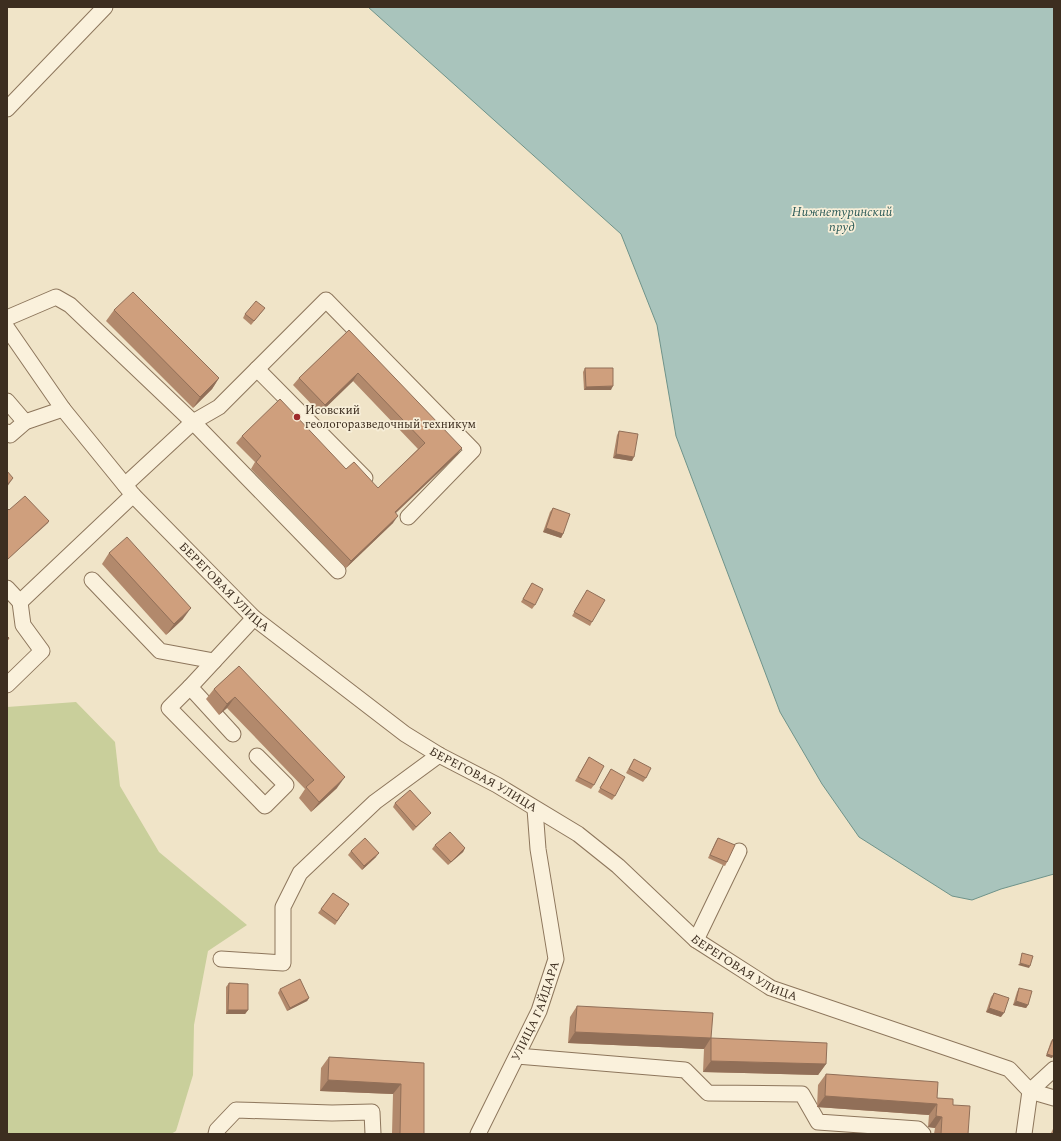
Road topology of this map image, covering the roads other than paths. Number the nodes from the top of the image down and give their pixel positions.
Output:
1 (105, 7) edge
2 (7, 109) edge
3 (7, 318) edge
4 (7, 328) edge
5 (257, 369) junction
6 (7, 401) edge
7 (63, 409) junction
8 (25, 422) junction
9 (193, 422) junction
10 (7, 432) edge
11 (368, 481) edge
12 (129, 490) junction
13 (408, 517) dead end
14 (338, 571) dead end
15 (92, 580) dead end
16 (7, 588) edge
17 (20, 602) junction
18 (254, 618) junction
19 (214, 661) junction
20 (7, 684) edge
21 (190, 687) junction
22 (234, 734) dead end
23 (439, 755) junction
24 (257, 756) dead end
25 (535, 809) junction
26 (739, 851) dead end
27 (696, 940) junction
28 (221, 960) dead end
29 (517, 1056) junction
30 (1054, 1069) edge
31 (1030, 1091) junction
32 (1054, 1098) edge
33 (216, 1134) edge
34 (373, 1134) edge
35 (478, 1134) edge
36 (923, 1134) edge
37 (1024, 1134) edge

1 - 2 street
3 - 9 street
4 - 7 street, БЕРЕГОВАЯ УЛИЦА
5 - 9 street
5 - 11 street
5 - 13 street
6 - 8 street
7 - 8 street
7 - 12 street, БЕРЕГОВАЯ УЛИЦА
8 - 10 street
9 - 12 street
9 - 14 street
12 - 17 street
12 - 18 street, БЕРЕГОВАЯ УЛИЦА
15 - 19 street
16 - 17 street
17 - 20 street
18 - 19 street
18 - 23 street, БЕРЕГОВАЯ УЛИЦА
19 - 21 street
21 - 22 street
21 - 24 street
23 - 25 street, БЕРЕГОВАЯ УЛИЦА
23 - 28 street
25 - 27 street, БЕРЕГОВАЯ УЛИЦА
25 - 29 street, УЛИЦА ГАЙДАРА
26 - 27 street
27 - 31 street, БЕРЕГОВАЯ УЛИЦА
29 - 35 street, УЛИЦА ГАЙДАРА
29 - 36 street
30 - 31 street
31 - 32 street
31 - 37 street
33 - 34 street

